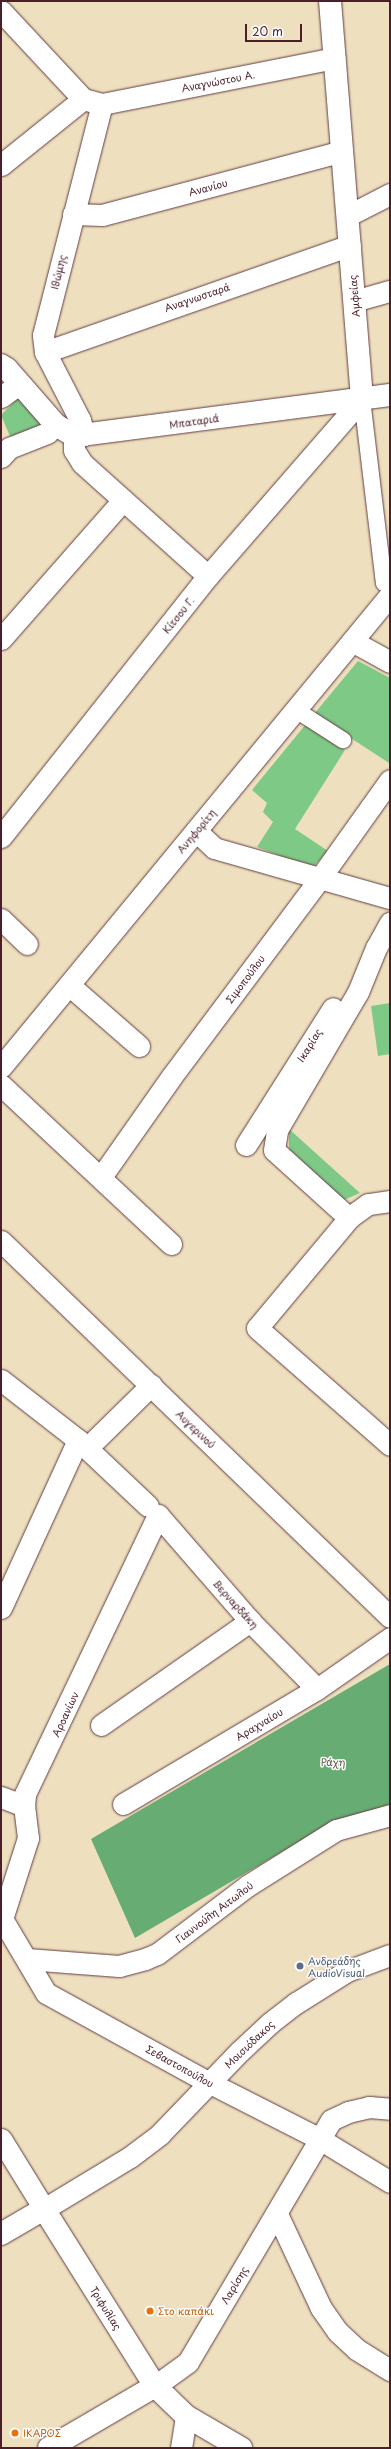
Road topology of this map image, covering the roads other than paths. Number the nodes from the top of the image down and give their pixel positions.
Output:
1 (330, 1) edge
2 (1, 11) edge
3 (334, 58) junction
4 (92, 101) junction
5 (342, 151) junction
6 (1, 165) edge
7 (390, 194) edge
8 (73, 214) junction
9 (347, 216) junction
10 (350, 245) junction
11 (390, 291) edge
12 (354, 301) junction
13 (45, 352) junction
14 (1, 365) edge
15 (19, 384) junction
16 (390, 395) edge
17 (1, 397) edge
18 (362, 399) junction
19 (71, 432) junction
20 (1, 457) edge
21 (123, 500) junction
22 (208, 576) junction
23 (390, 587) edge
24 (390, 595) edge
25 (1, 639) edge
26 (352, 641) junction
27 (390, 662) edge
28 (296, 710) junction
29 (343, 740) dead end
30 (390, 780) edge
31 (196, 831) junction
32 (1, 837) edge
33 (320, 878) junction
34 (390, 898) edge
35 (1, 919) edge
36 (390, 923) edge
37 (27, 944) dead end
38 (376, 948) junction
39 (69, 984) junction
40 (139, 1046) dead end
41 (1, 1067) edge
42 (1, 1085) edge
43 (246, 1145) dead end
44 (101, 1177) junction
45 (390, 1201) edge
46 (349, 1218) junction
47 (1, 1241) edge
48 (171, 1244) dead end
49 (1, 1380) edge
50 (151, 1386) junction
51 (389, 1440) edge
52 (83, 1444) junction
53 (153, 1510) junction
54 (1, 1608) edge
55 (390, 1617) edge
56 (250, 1621) junction
57 (390, 1638) edge
58 (317, 1690) junction
59 (101, 1725) dead end
60 (1, 1797) edge
61 (123, 1804) dead end
62 (24, 1806) junction
63 (390, 1815) edge
64 (2, 1918) edge
65 (390, 1955) edge
66 (27, 1959) junction
67 (210, 2083) junction
68 (390, 2109) edge
69 (318, 2138) junction
70 (1, 2139) edge
71 (390, 2182) edge
72 (44, 2209) junction
73 (276, 2214) junction
74 (1, 2234) edge
75 (390, 2370) edge
76 (156, 2386) junction
77 (186, 2416) junction
78 (49, 2448) edge
79 (181, 2448) edge
80 (241, 2448) edge

1 - 3 street, Αμφείας
2 - 4 street
3 - 4 street, Αναγνώστου Α.
3 - 5 street, Αμφείας
4 - 6 street
4 - 8 street, Ιθώμης
5 - 8 street, Ανανίου
5 - 9 street, Αμφείας
7 - 9 street
8 - 13 street, Ιθώμης
9 - 10 street, Αμφείας
10 - 12 street, Αμφείας
10 - 13 street, Αναγνωσταρά
11 - 12 street
12 - 18 street, Αμφείας
13 - 19 street, Ιθώμης
14 - 15 street
15 - 17 street
15 - 19 street
16 - 18 street, Μπαταριά
18 - 19 street, Μπαταριά
18 - 22 street, Κίτσου Γ.
18 - 23 street, Αμφείας
19 - 20 street
19 - 21 street, Ιθώμης
21 - 22 street, Ιθώμης
21 - 25 street
22 - 32 street, Κίτσου Γ.
24 - 26 street, Ανηφορίτη
26 - 27 street
26 - 28 street, Ανηφορίτη
28 - 29 street
28 - 31 street, Ανηφορίτη
30 - 33 street, Σιμοπούλου
31 - 33 street
31 - 39 street, Ανηφορίτη
33 - 34 street
33 - 44 street, Σιμοπούλου
35 - 37 street
36 - 38 street, Ικαρίας
38 - 43 street, Ικαρίας
38 - 46 street, Ικαρίας
39 - 40 street
39 - 41 street, Ανηφορίτη
42 - 44 street
44 - 48 street
45 - 46 street
46 - 51 street
47 - 50 street, Αυγερινού
49 - 52 street, Βερναρδάκη
50 - 52 street
50 - 55 street, Αυγερινού
52 - 53 street, Βερναρδάκη
52 - 54 street
53 - 56 street, Βερναρδάκη
53 - 62 street, Αροανίων
56 - 58 street, Βερναρδάκη
56 - 59 street
57 - 58 street, Αραχναίου
58 - 61 street, Αραχναίου
60 - 62 street
62 - 64 street, Αροανίων
63 - 66 street, Γιαννούλη Αιτωλού
64 - 66 street, Σεβαστοπούλου
65 - 67 street, Μοισιόδακος
66 - 67 street, Σεβαστοπούλου
67 - 69 street, Σεβαστοπούλου
67 - 72 street, Μοισιόδακος
68 - 69 street, Λαρίσης
69 - 71 street, Σεβαστοπούλου
69 - 73 street, Λαρίσης
70 - 72 street, Τριφυλίας
72 - 74 street
72 - 76 street, Τριφυλίας
73 - 75 street
73 - 76 street, Λαρίσης
76 - 77 street, Τριφυλίας
76 - 78 street, Λαρίσης
77 - 79 street
77 - 80 street, Τριφυλίας

